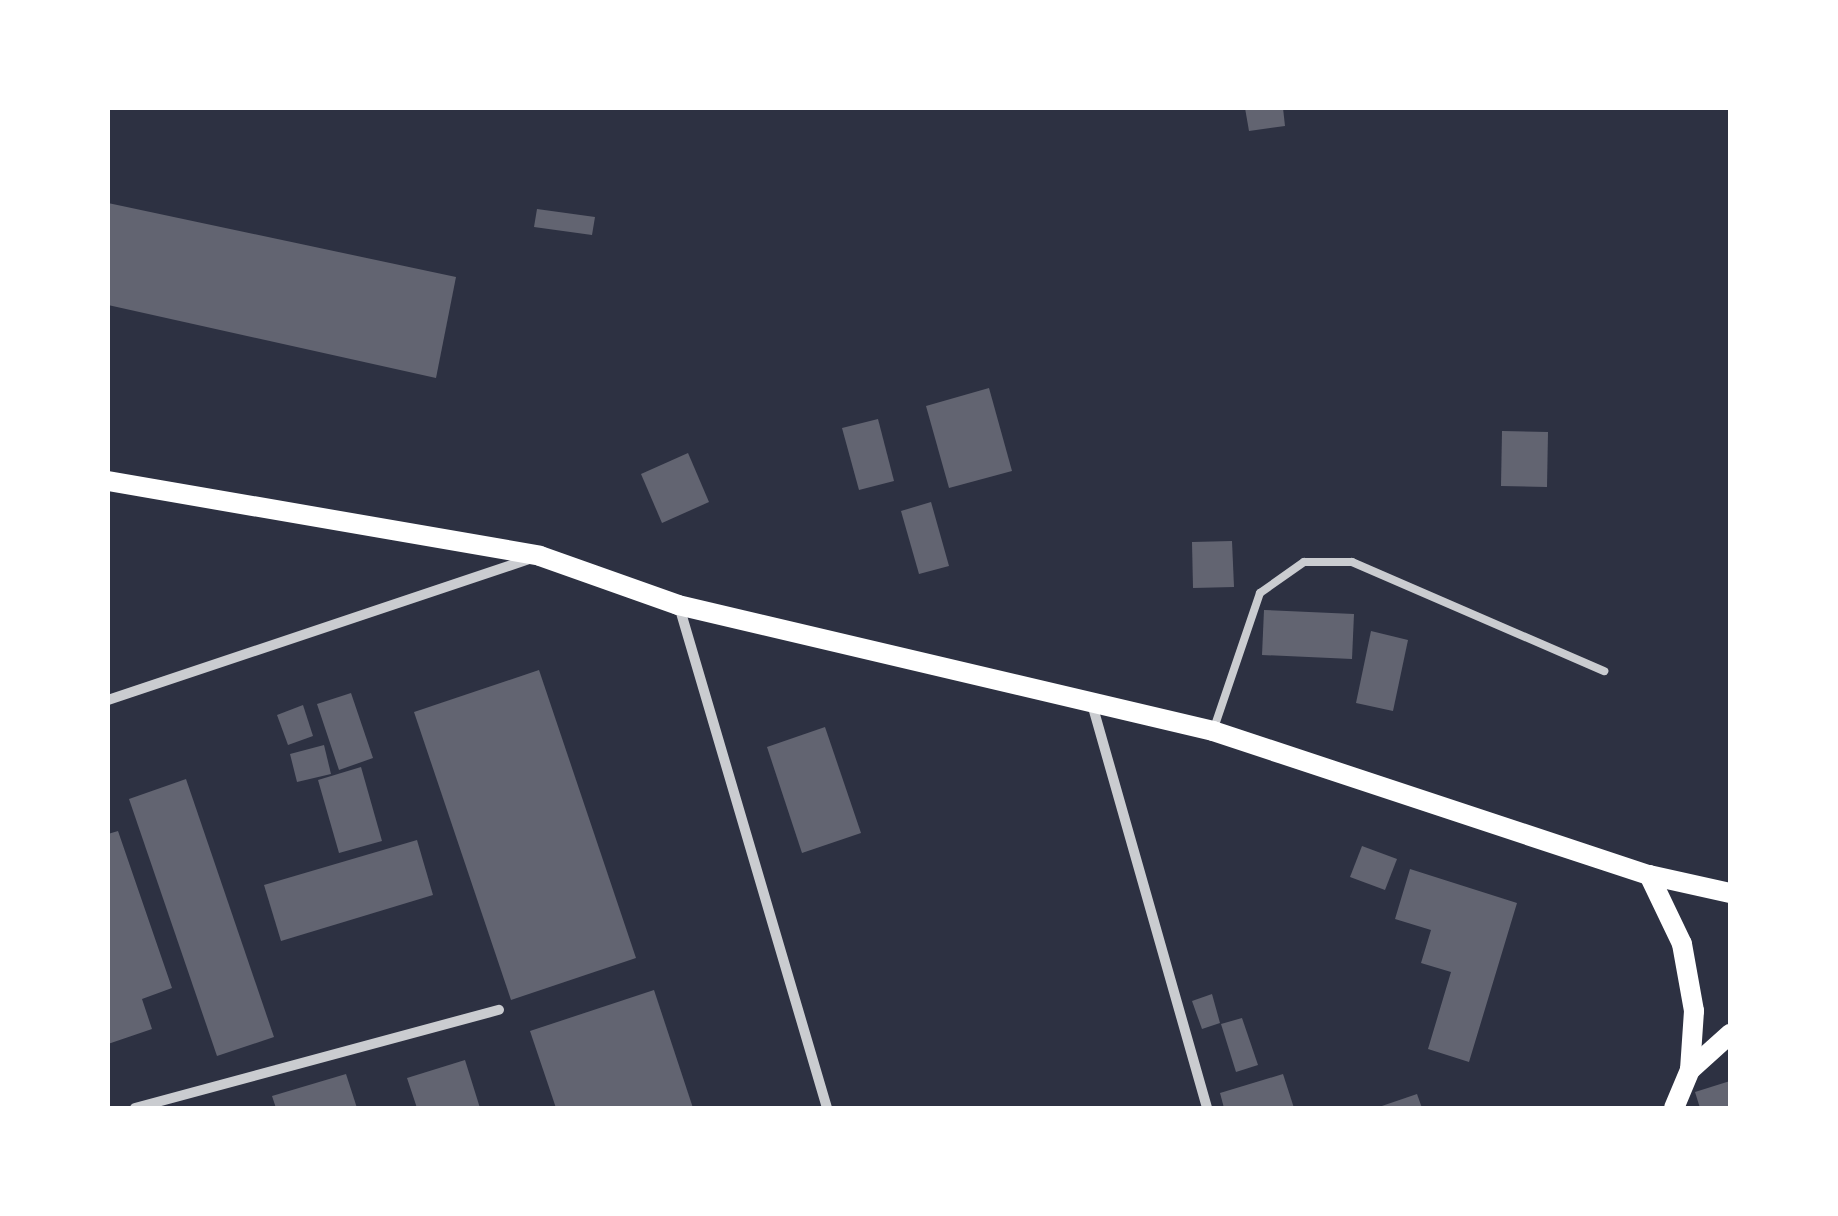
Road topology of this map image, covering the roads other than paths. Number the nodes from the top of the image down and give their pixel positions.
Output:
1 (108, 481) edge
2 (540, 556) junction
3 (678, 605) junction
4 (1604, 671) dead end
5 (108, 700) edge
6 (1092, 704) junction
7 (1212, 730) junction
8 (1648, 874) junction
9 (1730, 893) edge
10 (499, 1010) dead end
11 (1730, 1034) edge
12 (1690, 1070) junction
13 (135, 1108) edge
14 (827, 1108) edge
15 (1207, 1108) edge
16 (1674, 1108) edge

1 - 2 main road
2 - 3 main road
2 - 5 street
3 - 6 main road
3 - 14 street
4 - 7 lane
6 - 7 main road
6 - 15 street
7 - 8 main road
8 - 9 main road
8 - 12 main road
10 - 13 street
11 - 12 main road
12 - 16 main road

